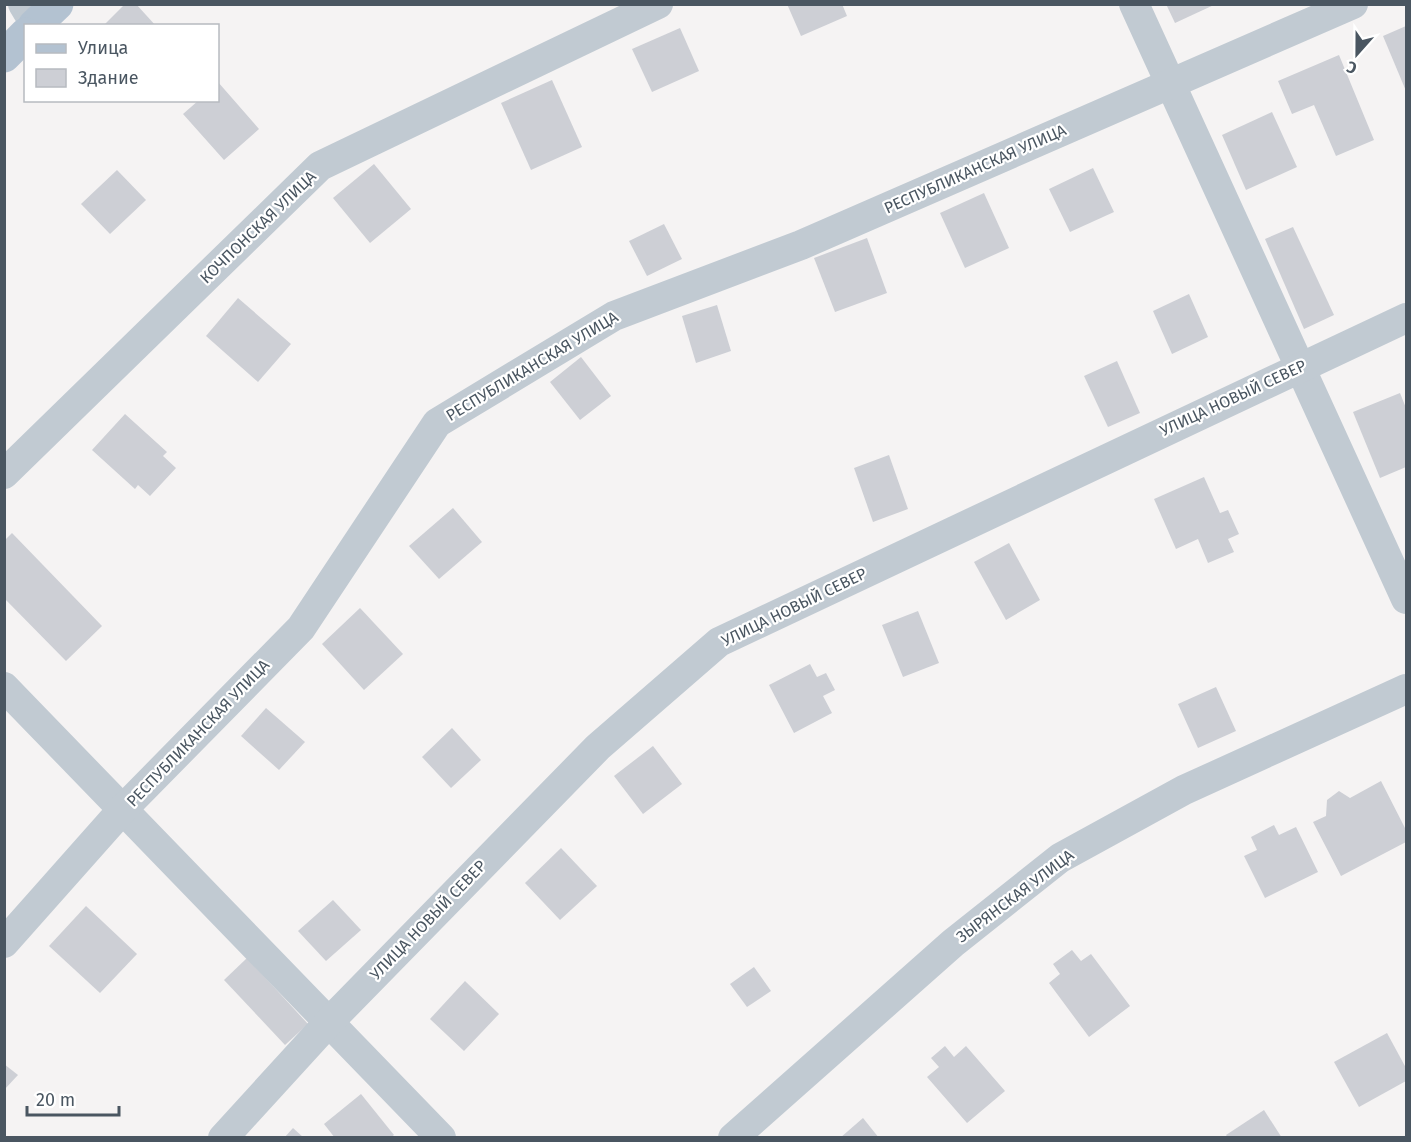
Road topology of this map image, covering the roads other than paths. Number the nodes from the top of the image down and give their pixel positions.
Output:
1 (658, 4) edge
2 (1134, 4) edge
3 (1353, 4) edge
4 (24, 31) edge
5 (4, 56) edge
6 (1170, 84) junction
7 (1407, 318) edge
8 (1300, 366) junction
9 (4, 474) edge
10 (1407, 599) edge
11 (4, 687) edge
12 (1407, 689) edge
13 (123, 809) junction
14 (4, 943) edge
15 (329, 1022) junction
16 (223, 1137) edge
17 (441, 1137) edge
18 (733, 1137) edge

1 - 9 street, КОЧПОНСКАЯ УЛИЦА
2 - 6 street
3 - 6 street, РЕСПУБЛИКАНСКАЯ УЛИЦА
4 - 5 main road
6 - 8 street
6 - 13 street, РЕСПУБЛИКАНСКАЯ УЛИЦА
7 - 8 street, УЛИЦА НОВЫЙ СЕВЕР
8 - 10 street
8 - 15 street, УЛИЦА НОВЫЙ СЕВЕР
11 - 13 street
12 - 18 street, ЗЫРЯНСКАЯ УЛИЦА
13 - 14 street, РЕСПУБЛИКАНСКАЯ УЛИЦА
13 - 15 street
15 - 16 street, УЛИЦА НОВЫЙ СЕВЕР
15 - 17 street

